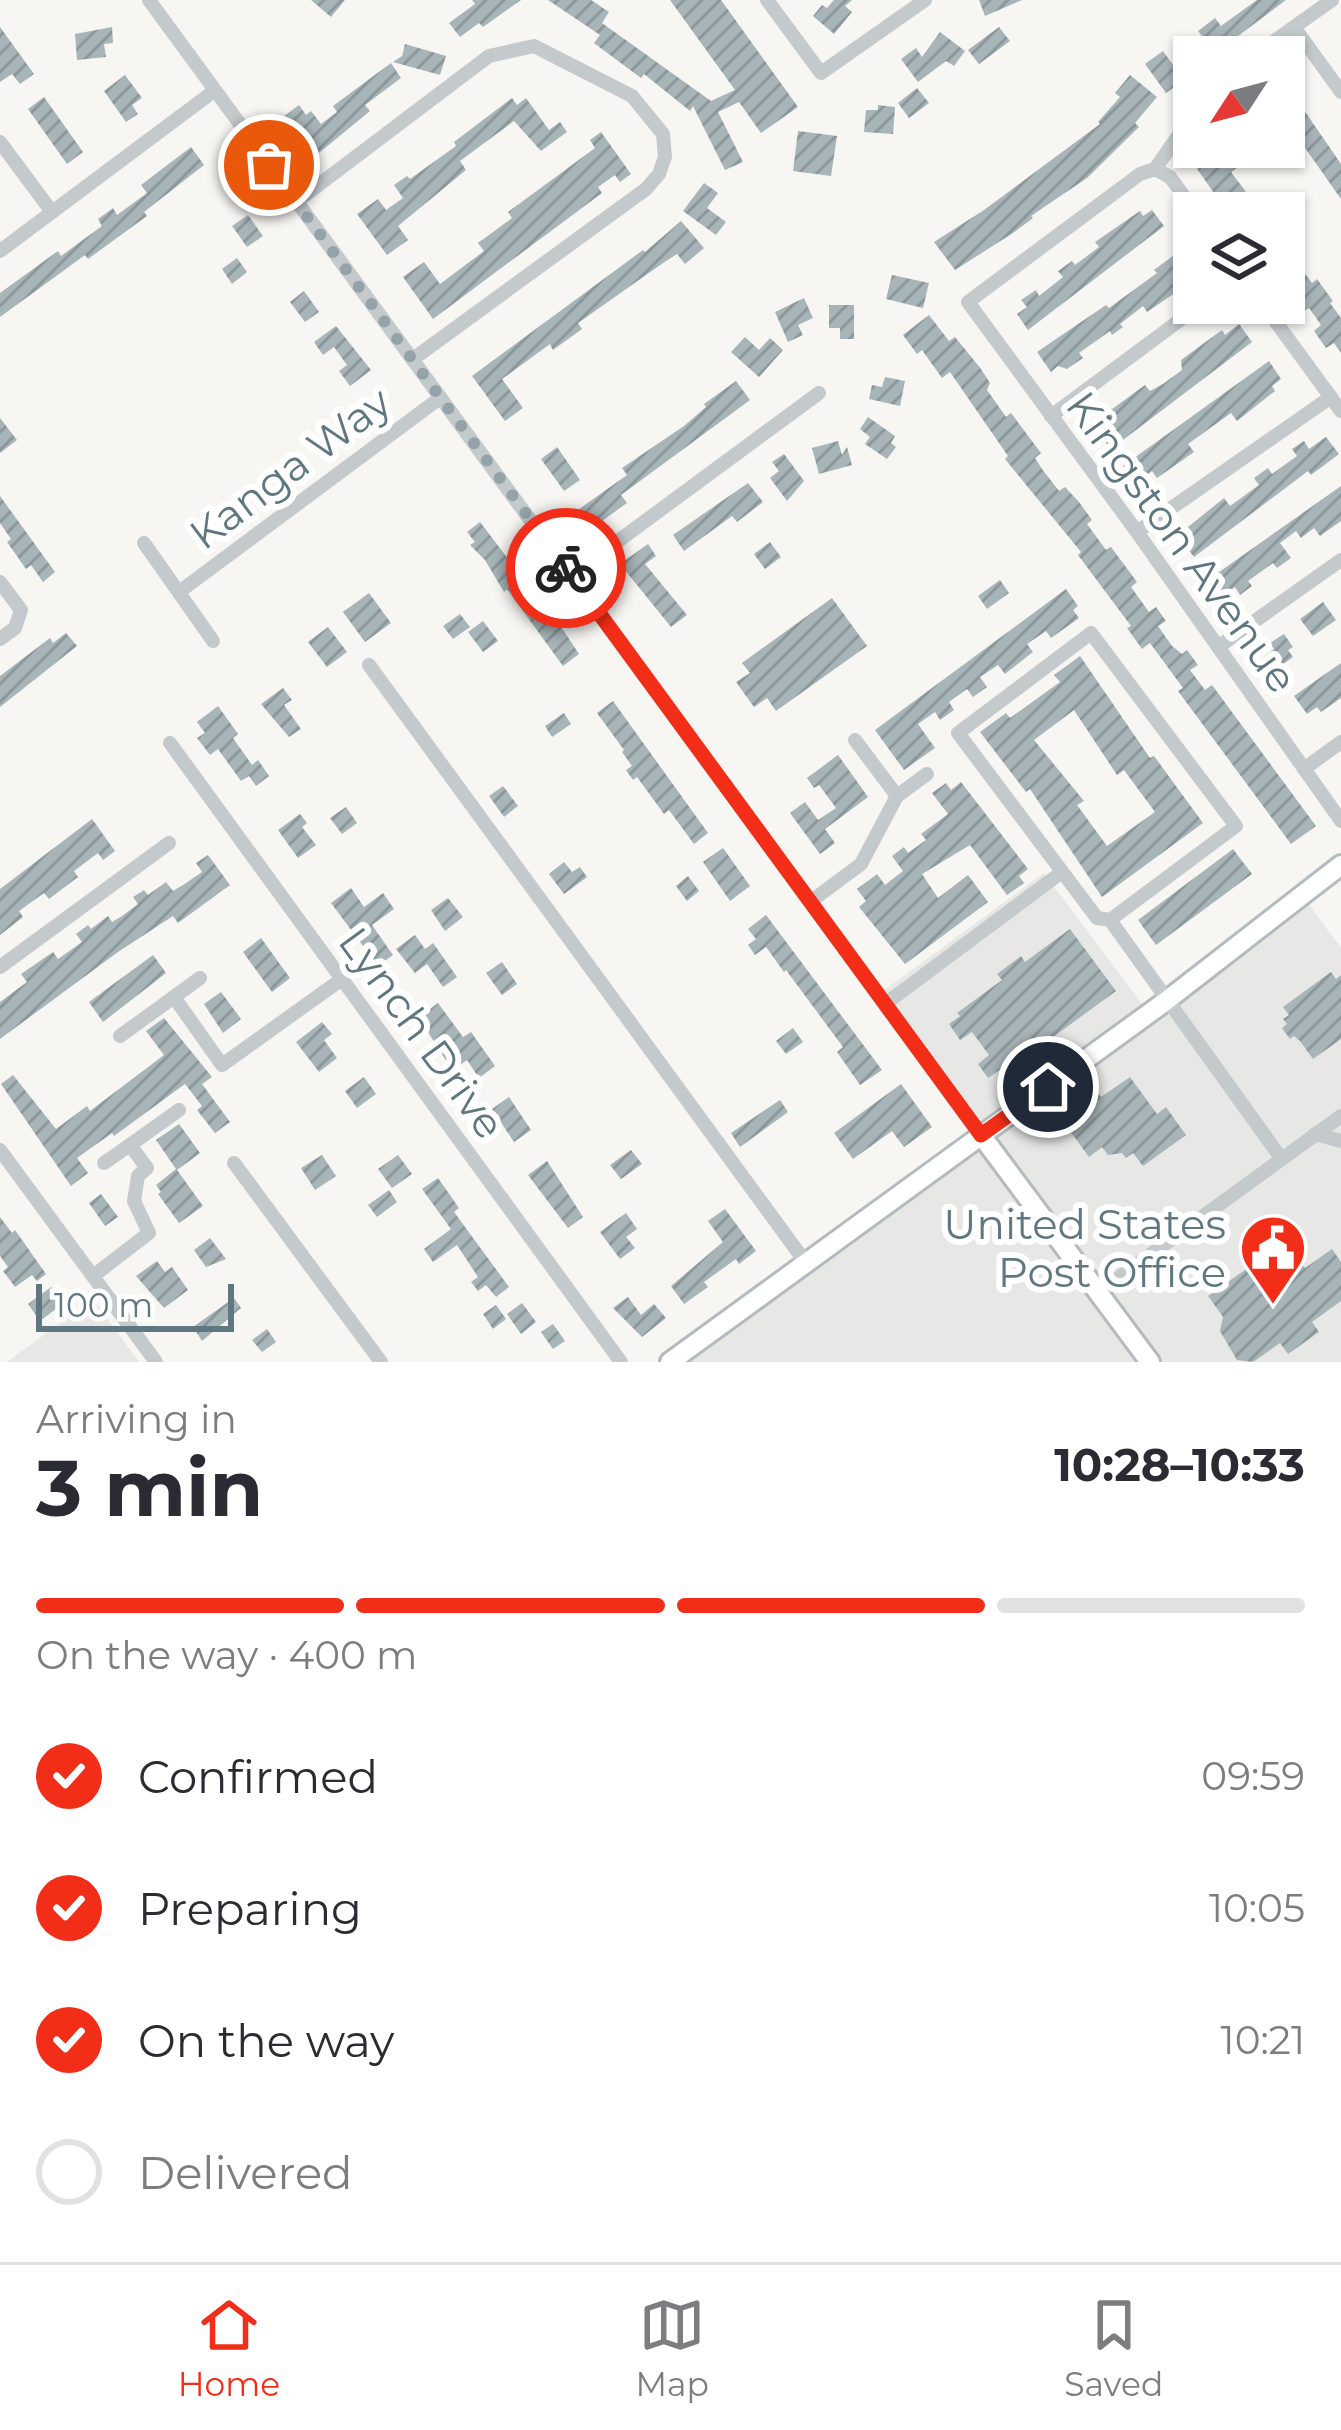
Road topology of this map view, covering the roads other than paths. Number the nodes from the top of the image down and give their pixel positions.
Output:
1 (149, 0) edge
2 (767, 0) edge
3 (925, 0) edge
4 (1331, 0) edge
5 (1294, 27) junction
6 (1281, 36) edge
7 (214, 91) junction
8 (1341, 92) edge
9 (0, 142) edge
10 (1173, 143) edge
11 (1155, 169) junction
12 (1181, 192) edge
13 (296, 202) junction
14 (52, 212) junction
15 (0, 251) edge
16 (1175, 324) edge
17 (1277, 324) edge
18 (412, 358) junction
19 (819, 393) dead end
20 (1331, 397) junction
21 (440, 398) junction
22 (1341, 411) edge
23 (1051, 416) junction
24 (1137, 532) junction
25 (144, 543) dead end
26 (1341, 560) edge
27 (572, 575) junction
28 (0, 582) edge
29 (179, 592) junction
30 (0, 639) edge
31 (213, 640) dead end
32 (1218, 647) junction
33 (369, 665) dead end
34 (855, 740) dead end
35 (1341, 742) edge
36 (170, 743) dead end
37 (1304, 770) junction
38 (927, 774) dead end
39 (897, 796) junction
40 (1341, 821) edge
41 (169, 843) dead end
42 (1341, 865) edge
43 (1062, 872) junction
44 (811, 902) junction
45 (1110, 920) junction
46 (0, 967) edge
47 (200, 978) dead end
48 (342, 979) junction
49 (174, 998) junction
50 (1166, 1001) junction
51 (885, 1004) junction
52 (120, 1036) dead end
53 (178, 1110) dead end
54 (1341, 1116) edge
55 (1315, 1134) junction
56 (981, 1135) junction
57 (1341, 1141) edge
58 (130, 1145) junction
59 (0, 1150) edge
60 (1281, 1157) junction
61 (104, 1163) dead end
62 (234, 1163) dead end
63 (806, 1262) junction
64 (93, 1276) junction
65 (1100, 1292) junction
66 (156, 1362) edge
67 (381, 1362) edge
68 (621, 1362) edge
69 (670, 1362) edge
70 (1150, 1362) edge

1 - 7 street
2 - 3 street
4 - 5 street
5 - 6 street
5 - 8 street
7 - 13 street
7 - 14 street
9 - 14 street
10 - 11 street
11 - 12 street
11 - 23 street, Kingston Avenue
13 - 18 street
13 - 18 street
14 - 15 street
16 - 23 street
17 - 20 street
18 - 21 street
19 - 27 street
20 - 22 street
20 - 24 street
21 - 27 street
21 - 29 street, Kanga Way
23 - 24 street, Kingston Avenue
24 - 32 street, Kingston Avenue
25 - 29 street
26 - 32 street
27 - 44 street
28 - 30 street
29 - 31 street
32 - 37 street, Kingston Avenue
33 - 63 street
34 - 39 street
35 - 37 street
36 - 48 street, Lynch Drive
37 - 40 street, Kingston Avenue
38 - 39 street
39 - 44 street
41 - 46 street
42 - 50 main road
43 - 45 street
43 - 45 street
43 - 51 street
44 - 51 street
45 - 50 street
47 - 49 street
48 - 49 street
48 - 68 street, Lynch Drive
49 - 52 street
50 - 56 main road
50 - 60 street
51 - 56 street
53 - 58 street
54 - 55 street
55 - 57 street
55 - 60 street
56 - 63 main road
56 - 65 main road
58 - 61 street
58 - 64 street
59 - 64 street
60 - 65 street
62 - 67 street
63 - 69 main road
64 - 66 street
65 - 70 main road

